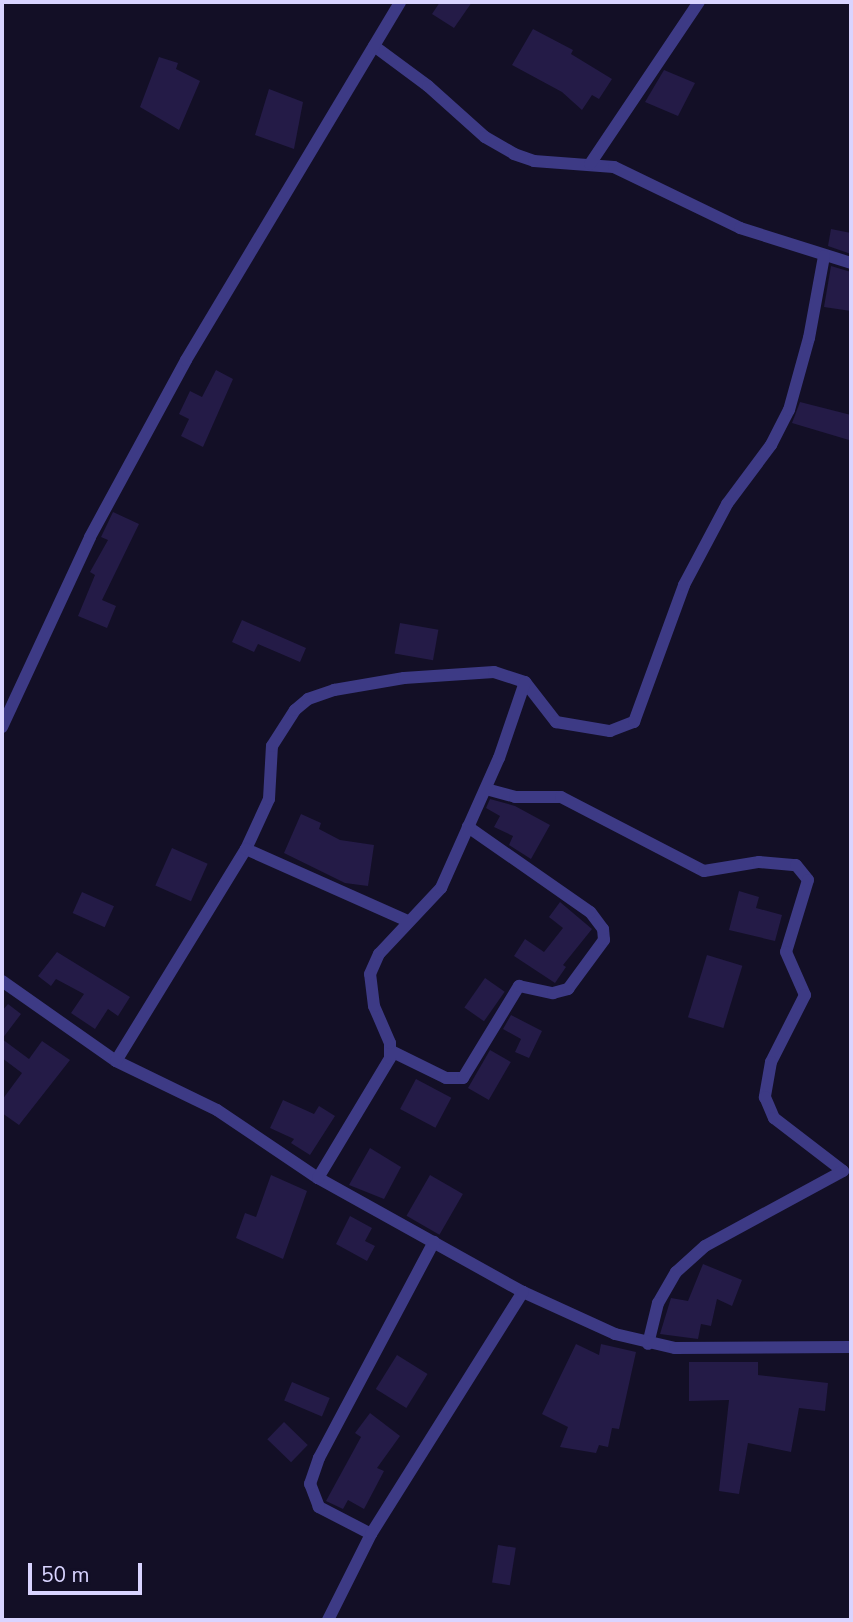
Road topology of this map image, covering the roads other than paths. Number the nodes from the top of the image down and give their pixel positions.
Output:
1 (400, 2) edge
2 (699, 2) edge
3 (374, 46) junction
4 (590, 164) junction
5 (824, 256) junction
6 (851, 263) edge
7 (525, 682) junction
8 (2, 727) edge
9 (486, 789) junction
10 (468, 827) junction
11 (246, 849) junction
12 (408, 921) junction
13 (2, 981) edge
14 (391, 1051) junction
15 (116, 1061) junction
16 (318, 1178) junction
17 (434, 1242) junction
18 (523, 1292) junction
19 (648, 1344) junction
20 (851, 1347) edge
21 (371, 1534) junction
22 (328, 1620) edge

1 - 3 street
2 - 4 street
3 - 4 street
3 - 8 street
4 - 5 street
5 - 6 street
5 - 7 street
7 - 9 street
7 - 11 street
9 - 10 street
9 - 19 street
10 - 12 street
10 - 14 street
11 - 12 street
11 - 15 street
12 - 14 street
13 - 15 street
14 - 16 street
15 - 16 street
16 - 17 street
17 - 18 street
17 - 21 street
18 - 19 street
18 - 21 street
19 - 20 street
21 - 22 street

